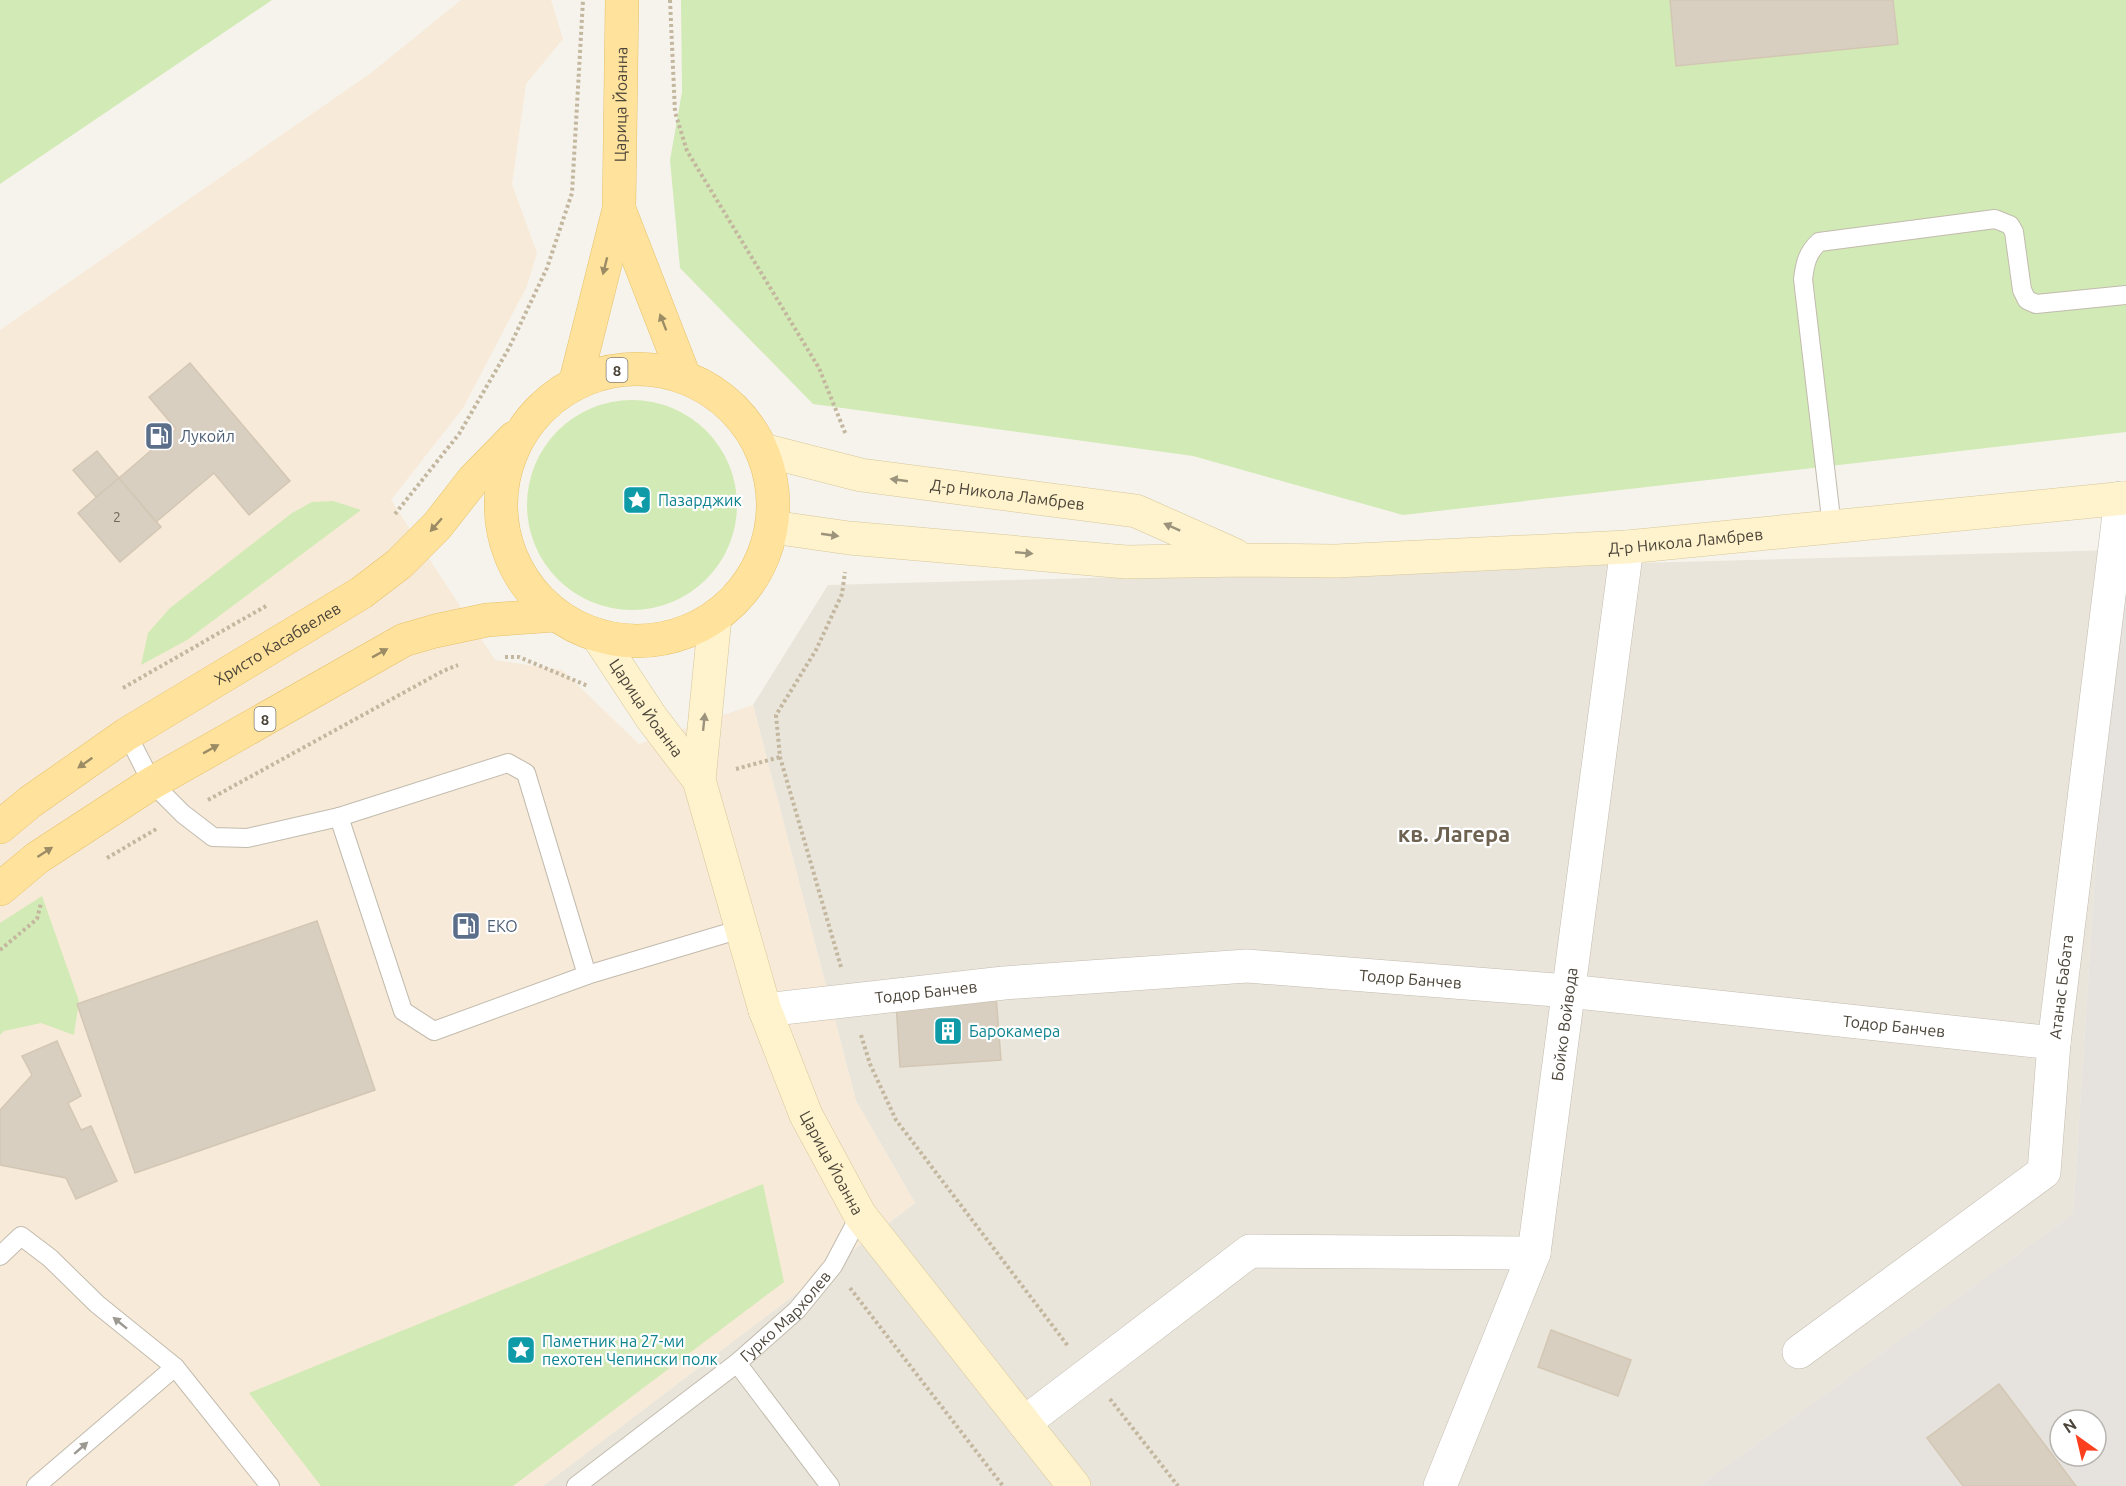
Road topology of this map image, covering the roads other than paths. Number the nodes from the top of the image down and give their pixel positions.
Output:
1 (622, 0) edge
2 (619, 209) junction
3 (2126, 295) edge
4 (684, 376) junction
5 (575, 384) junction
6 (525, 427) junction
7 (763, 450) junction
8 (2124, 498) edge
9 (772, 527) junction
10 (1832, 528) junction
11 (1627, 547) junction
12 (1245, 560) junction
13 (556, 615) junction
14 (715, 617) junction
15 (597, 635) junction
16 (127, 734) junction
17 (699, 780) junction
18 (152, 783) junction
19 (339, 817) junction
20 (0, 827) edge
21 (0, 889) edge
22 (741, 929) junction
23 (587, 975) junction
24 (1568, 991) junction
25 (765, 1010) junction
26 (2054, 1043) junction
27 (860, 1215) junction
28 (1534, 1253) junction
29 (0, 1256) edge
30 (1799, 1352) dead end
31 (737, 1363) junction
32 (175, 1367) junction
33 (1024, 1423) junction
34 (36, 1486) edge
35 (270, 1486) edge
36 (576, 1486) edge
37 (830, 1486) edge
38 (1074, 1486) edge
39 (1440, 1486) edge

1 - 2 main road, Царица Йоанна / 8
4 -> 2 main road, Царица Йоанна / 8
2 -> 5 main road, Царица Йоанна / 8
3 - 10 lane
4 - 5 main road, 8
4 - 7 main road, 8
5 - 6 main road, 8
6 - 13 main road, 8
6 -> 16 main road, Христо Касабвелев / 8
7 - 9 main road, 8
12 -> 7 street, Д-р Никола Ламбрев
8 - 10 street, Д-р Никола Ламбрев
8 - 26 street, Атанас Бабата
9 -> 12 street, Д-р Никола Ламбрев
9 - 14 main road, 8
10 - 11 street, Д-р Никола Ламбрев
11 - 12 street, Д-р Никола Ламбрев
11 - 24 street, Бойко Войвода
13 - 15 main road, 8
18 -> 13 main road, 8
14 - 15 main road, 8
17 -> 14 street, Царица Йоанна
15 - 17 street, Царица Йоанна
16 - 18 lane
16 -> 20 main road, Христо Касабвелев / 8
17 - 22 street, Царица Йоанна
18 - 19 lane
21 -> 18 main road, 8
19 - 23 lane
19 - 23 lane
22 - 23 lane
22 - 25 street, Царица Йоанна
24 - 25 street, Тодор Банчев
24 - 26 street, Тодор Банчев
24 - 28 street, Бойко Войвода
25 - 27 street, Царица Йоанна
26 - 30 street, Атанас Бабата
27 - 31 lane, Гурко Мархолев
27 - 33 street, Царица Йоанна
28 - 33 street
28 - 39 street, Бойко Войвода
32 -> 29 lane
31 - 36 lane, Гурко Мархолев
31 - 37 lane
34 -> 32 lane
32 - 35 lane
33 - 38 street, Царица Йоанна

